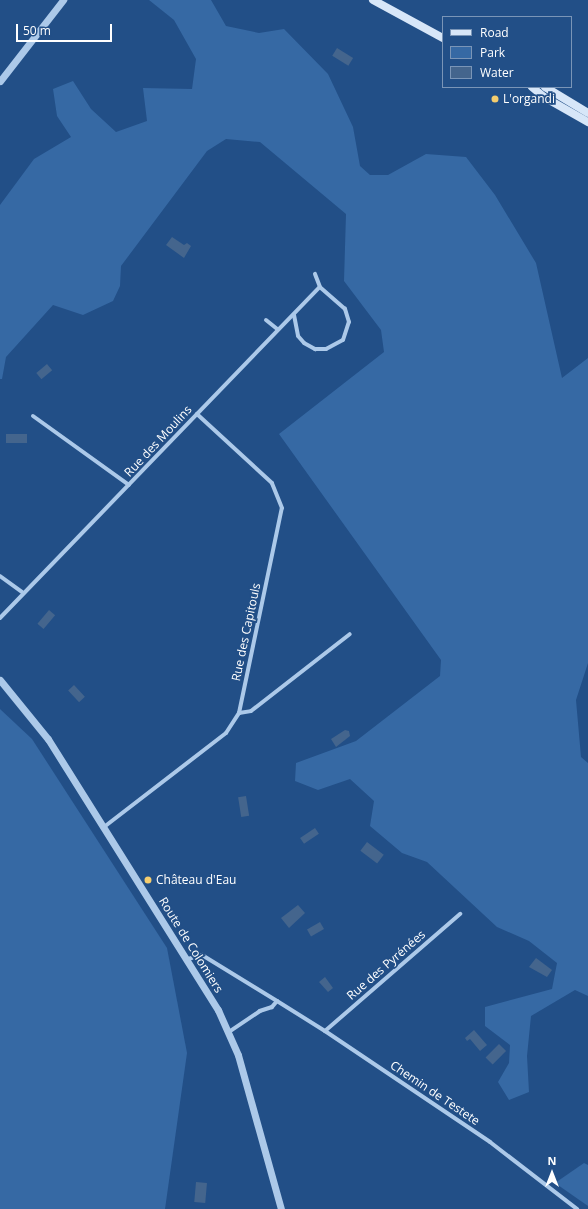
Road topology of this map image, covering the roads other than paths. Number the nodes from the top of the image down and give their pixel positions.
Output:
1 (63, 0) edge
2 (373, 0) edge
3 (442, 37) edge
4 (0, 81) edge
5 (533, 88) edge
6 (547, 88) edge
7 (588, 113) edge
8 (588, 122) edge
9 (315, 274) dead end
10 (320, 287) junction
11 (294, 315) junction
12 (266, 320) dead end
13 (277, 329) junction
14 (197, 414) junction
15 (33, 416) dead end
16 (130, 485) junction
17 (0, 576) edge
18 (22, 592) junction
19 (0, 618) edge
20 (350, 634) dead end
21 (0, 680) edge
22 (239, 714) junction
23 (104, 827) junction
24 (460, 914) dead end
25 (188, 959) junction
26 (277, 1001) junction
27 (326, 1031) junction
28 (230, 1032) junction
29 (281, 1209) edge
30 (577, 1209) edge

1 - 4 street
2 - 3 main road
5 - 8 main road
6 - 7 main road
9 - 10 street
10 - 11 street, Rue des Moulins
10 - 11 street
11 - 13 street, Rue des Moulins
12 - 13 street
13 - 14 street, Rue des Moulins
14 - 16 street, Rue des Moulins
14 - 22 street, Rue des Capitouls
15 - 16 street
16 - 18 street, Rue des Moulins
17 - 18 street
18 - 19 street, Rue des Moulins
20 - 22 street
21 - 23 street, Route de Colomiers
22 - 23 street, Rue des Capitouls
23 - 25 street, Route de Colomiers
24 - 27 street, Rue des Pyrénées
25 - 26 street, Chemin de Testete
25 - 28 street, Route de Colomiers
26 - 27 street, Chemin de Testete
26 - 28 street
27 - 30 street, Chemin de Testete
28 - 29 street, Route de Colomiers

